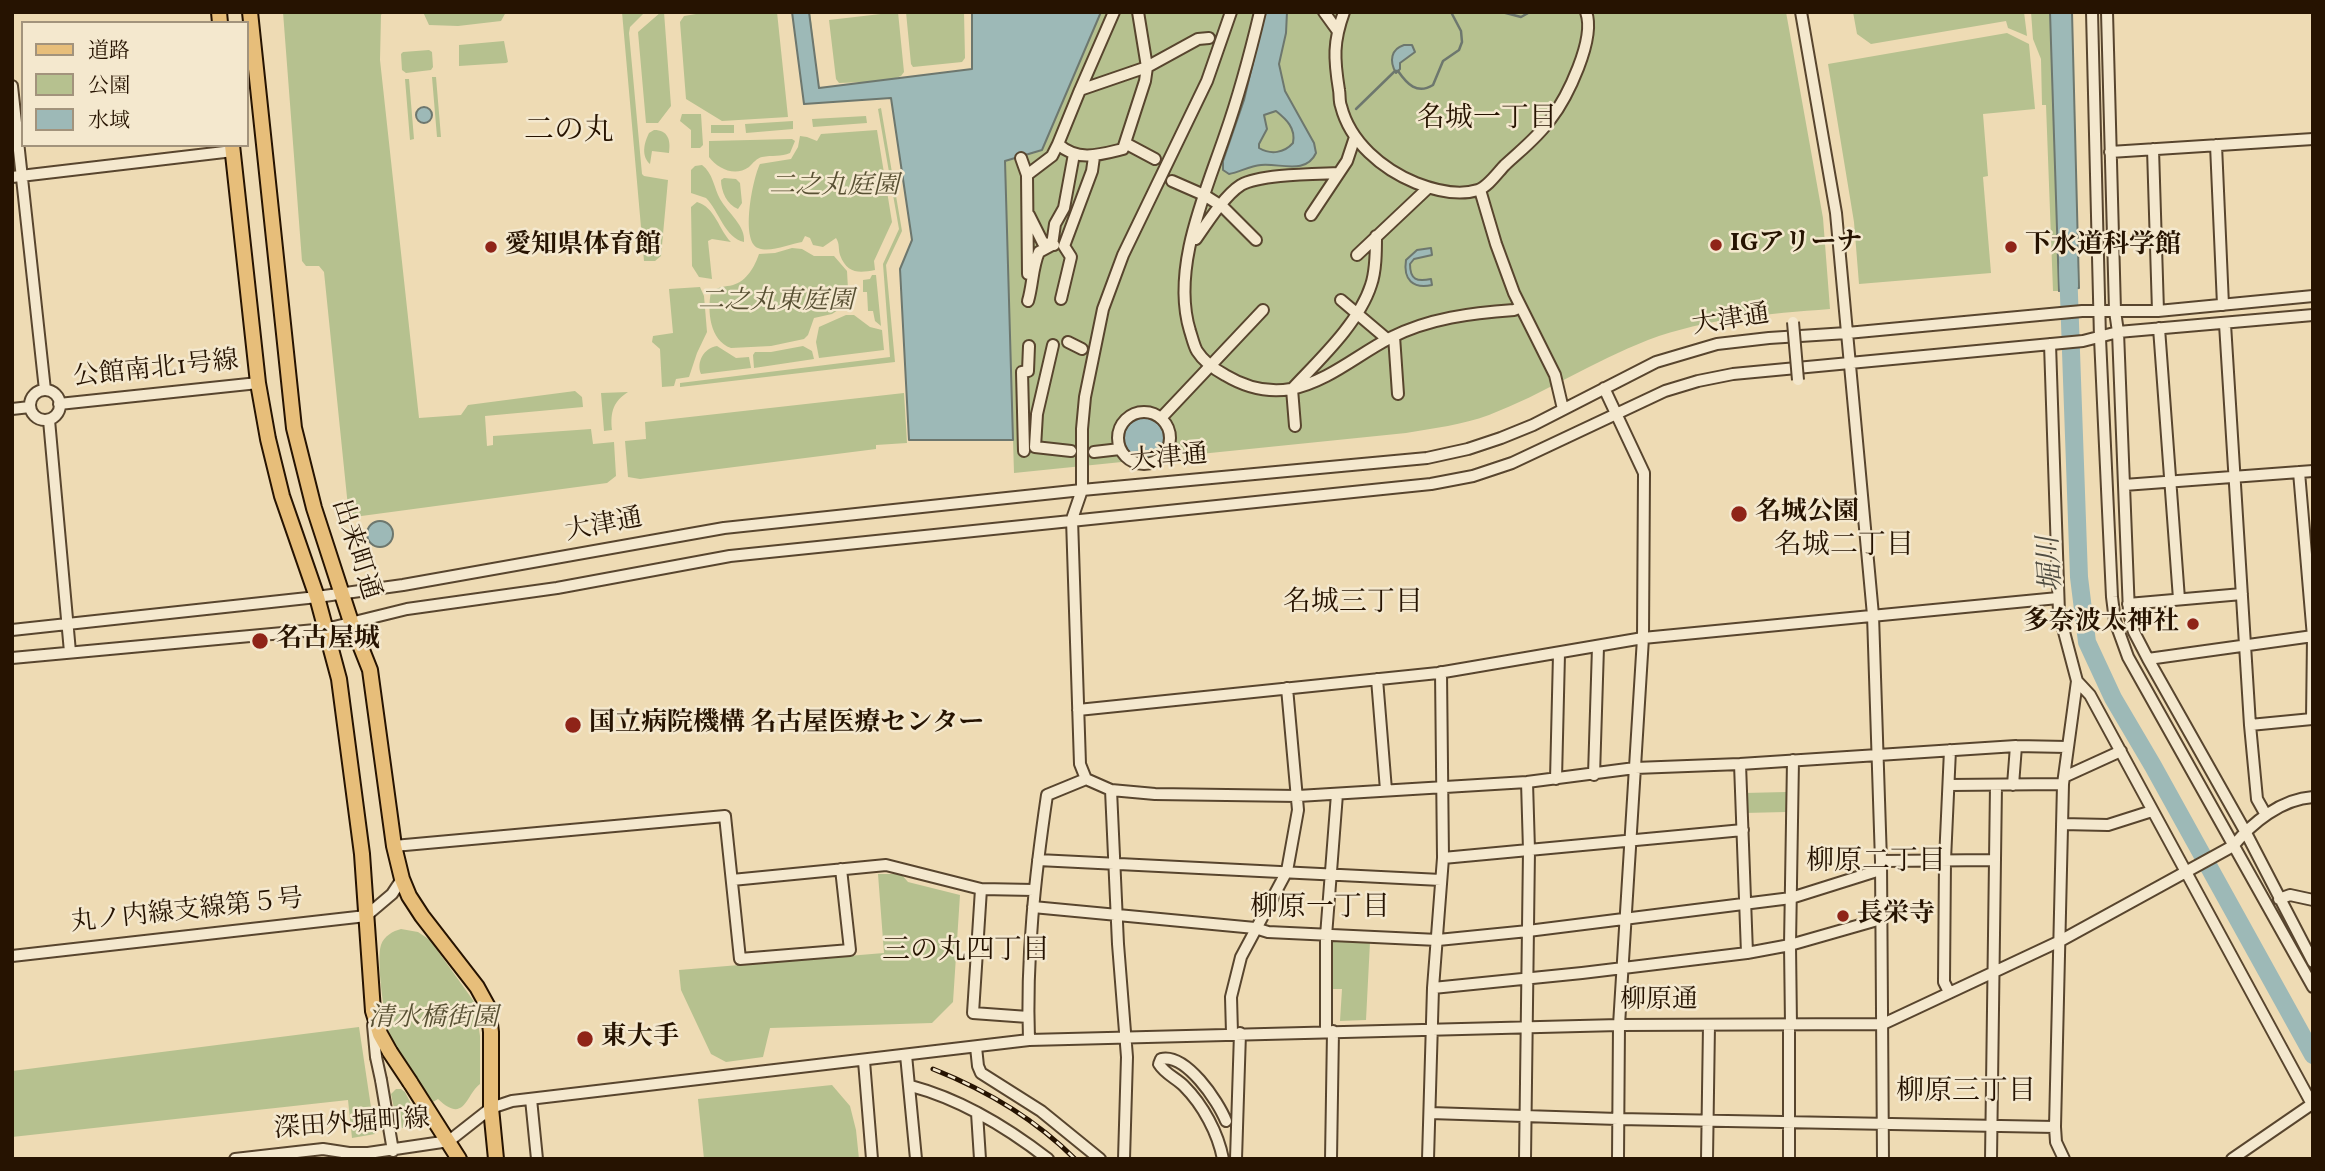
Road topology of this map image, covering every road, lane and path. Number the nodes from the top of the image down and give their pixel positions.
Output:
1 (250, 12) edge
2 (1114, 12) edge
3 (1138, 12) edge
4 (1231, 12) edge
5 (1260, 12) edge
6 (1324, 12) edge
7 (1344, 12) edge
8 (1801, 12) edge
9 (2092, 12) edge
10 (2107, 12) edge
11 (1590, 15) edge
12 (1337, 30) junction
13 (1209, 38) dead end
14 (1147, 67) junction
15 (12, 86) edge
16 (1080, 90) junction
17 (1355, 137) junction
18 (2313, 139) edge
19 (1125, 143) junction
20 (1058, 144) junction
21 (2217, 145) junction
22 (232, 148) edge
23 (2153, 149) junction
24 (2110, 152) junction
25 (1074, 154) junction
26 (1094, 157) junction
27 (1021, 158) dead end
28 (1155, 159) dead end
29 (1338, 173) junction
30 (1027, 175) junction
31 (17, 177) edge
32 (1172, 181) dead end
33 (1428, 188) junction
34 (1480, 190) junction
35 (1204, 195) junction
36 (1222, 206) junction
37 (1027, 212) junction
38 (1311, 215) dead end
39 (1376, 236) junction
40 (1256, 240) dead end
41 (1191, 245) junction
42 (1058, 246) junction
43 (1357, 255) dead end
44 (2313, 296) edge
45 (1061, 299) dead end
46 (1341, 299) dead end
47 (2223, 305) junction
48 (1521, 307) junction
49 (2100, 309) junction
50 (1262, 310) dead end
51 (2158, 310) junction
52 (2115, 311) junction
53 (1357, 312) junction
54 (2313, 315) edge
55 (1793, 322) dead end
56 (2225, 324) junction
57 (2160, 328) junction
58 (2118, 332) junction
59 (1847, 333) junction
60 (1391, 338) junction
61 (2100, 338) junction
62 (1068, 342) dead end
63 (2053, 344) junction
64 (1053, 345) dead end
65 (1029, 346) dead end
66 (1082, 349) dead end
67 (1850, 364) junction
68 (1210, 367) junction
69 (1798, 380) dead end
70 (258, 383) junction
71 (1293, 388) junction
72 (1604, 388) junction
73 (46, 390) junction
74 (1398, 394) dead end
75 (59, 404) junction
76 (30, 407) junction
77 (12, 409) edge
78 (1563, 410) junction
79 (1616, 414) junction
80 (1162, 417) junction
81 (49, 419) junction
82 (1295, 426) dead end
83 (1035, 447) junction
84 (1120, 449) junction
85 (1071, 451) dead end
86 (1094, 452) dead end
87 (2313, 471) edge
88 (2299, 472) junction
89 (2235, 475) junction
90 (2170, 482) junction
91 (2124, 485) junction
92 (1082, 490) junction
93 (1072, 519) junction
94 (342, 593) junction
95 (2242, 594) junction
96 (317, 597) junction
97 (2058, 598) junction
98 (2179, 599) junction
99 (2128, 604) junction
100 (1873, 615) junction
101 (351, 622) junction
102 (68, 625) junction
103 (326, 629) junction
104 (12, 630) edge
105 (2313, 636) edge
106 (1643, 638) junction
107 (1598, 647) junction
108 (2245, 647) junction
109 (70, 652) junction
110 (1559, 653) junction
111 (12, 658) edge
112 (2148, 659) junction
113 (1441, 673) junction
114 (1377, 679) junction
115 (2077, 681) junction
116 (1287, 688) junction
117 (1078, 710) junction
118 (2250, 725) junction
119 (2016, 746) junction
120 (2067, 747) junction
121 (1950, 750) junction
122 (2120, 751) junction
123 (1878, 754) junction
124 (1793, 760) junction
125 (1740, 764) junction
126 (1635, 768) junction
127 (1594, 775) junction
128 (1086, 779) junction
129 (1556, 779) junction
130 (2064, 781) junction
131 (1527, 782) junction
132 (1948, 785) junction
133 (1996, 785) junction
134 (2013, 785) junction
135 (1443, 787) junction
136 (1111, 790) junction
137 (1386, 790) junction
138 (1336, 794) junction
139 (1298, 796) junction
140 (2313, 797) edge
141 (2152, 811) junction
142 (2266, 815) junction
143 (2062, 824) junction
144 (1743, 830) junction
145 (2245, 831) junction
146 (1630, 840) junction
147 (394, 846) junction
148 (2233, 846) junction
149 (1529, 850) junction
150 (1443, 858) junction
151 (1038, 860) junction
152 (1945, 860) junction
153 (1996, 860) junction
154 (1115, 864) junction
155 (1880, 865) junction
156 (841, 869) junction
157 (1287, 871) junction
158 (2189, 871) junction
159 (1331, 875) junction
160 (402, 879) junction
161 (732, 880) junction
162 (1441, 880) junction
163 (981, 888) junction
164 (1034, 890) junction
165 (1791, 898) junction
166 (2279, 899) junction
167 (2313, 900) edge
168 (1746, 905) junction
169 (1033, 907) junction
170 (1117, 915) junction
171 (366, 916) junction
172 (1625, 919) junction
173 (1881, 919) junction
174 (1255, 928) junction
175 (1528, 931) junction
176 (1326, 936) junction
177 (1438, 940) junction
178 (2060, 941) junction
179 (1790, 945) junction
180 (1747, 953) junction
181 (12, 956) edge
182 (2313, 962) edge
183 (1622, 967) junction
184 (1992, 971) junction
185 (1527, 978) junction
186 (2313, 987) edge
187 (1433, 988) junction
188 (1950, 992) junction
189 (1028, 1017) junction
190 (1709, 1024) junction
191 (1883, 1024) junction
192 (1619, 1025) junction
193 (1790, 1025) junction
194 (1526, 1027) junction
195 (1432, 1029) junction
196 (1329, 1031) junction
197 (1236, 1033) junction
198 (1175, 1036) junction
199 (1124, 1037) junction
200 (1029, 1040) junction
201 (976, 1047) junction
202 (383, 1054) junction
203 (906, 1055) junction
204 (1169, 1057) junction
205 (864, 1061) junction
206 (911, 1086) junction
207 (531, 1098) junction
208 (2312, 1105) edge
209 (491, 1108) junction
210 (978, 1113) junction
211 (1430, 1113) junction
212 (1525, 1116) junction
213 (1618, 1119) junction
214 (1707, 1120) junction
215 (1226, 1121) junction
216 (1238, 1121) junction
217 (1788, 1122) junction
218 (1883, 1123) junction
219 (1991, 1125) junction
220 (2055, 1127) junction
221 (1213, 1129) junction
222 (449, 1141) junction
223 (393, 1151) junction
224 (235, 1159) edge
225 (459, 1159) edge
226 (496, 1159) edge
227 (537, 1159) edge
228 (872, 1159) edge
229 (916, 1159) edge
230 (980, 1159) edge
231 (1048, 1159) edge
232 (1100, 1159) edge
233 (1124, 1159) edge
234 (1223, 1159) edge
235 (1236, 1159) edge
236 (1331, 1159) edge
237 (1428, 1159) edge
238 (1525, 1159) edge
239 (1618, 1159) edge
240 (1707, 1159) edge
241 (1789, 1159) edge
242 (1883, 1159) edge
243 (1992, 1159) edge
244 (2064, 1159) edge
245 (2232, 1159) edge

1 - 94 main road, 出来町通
2 - 16 street
3 - 14 street
4 - 92 street
5 - 35 street
6 - 12 street
7 - 12 street
8 - 59 street
9 - 49 street
10 - 24 street
11 - 34 street
12 - 17 street
13 - 14 street
14 - 16 street
14 - 19 street
15 - 31 street
16 - 20 street
17 - 29 street
17 - 33 street
18 - 21 street
19 - 26 street
19 - 28 street
20 - 25 street
20 - 30 street
21 - 23 street
21 - 47 street
22 - 31 street
22 - 70 main road, 出来町通
23 - 24 street
23 - 51 street
24 - 52 street
25 - 26 street
25 - 42 street
26 - 42 street
27 - 30 street
29 - 36 street
29 - 38 street
30 - 37 street
31 - 73 street
32 - 35 street
33 - 34 street
33 - 39 street
34 - 48 street
35 - 36 street
35 - 41 street
36 - 40 street
36 - 41 street
37 - 42 street
37 - 42 street
39 - 43 street
39 - 53 street
41 - 68 street
42 - 45 street
44 - 47 street, 大津通
46 - 53 street
47 - 51 street, 大津通
48 - 60 street
48 - 78 street
49 - 52 street, 大津通
49 - 59 street, 大津通
49 - 61 street
50 - 68 street
51 - 52 street, 大津通
52 - 58 street
53 - 60 street
53 - 71 street
54 - 56 street, 大津通
55 - 69 street, bridge
56 - 57 street, 大津通
56 - 89 street
57 - 58 street, 大津通
57 - 90 street
58 - 61 street, 大津通
58 - 91 street
59 - 67 street
59 - 72 street, 大津通
60 - 71 street
60 - 74 street
61 - 63 street, 大津通
61 - 148 street
62 - 66 street
63 - 67 street, 大津通
63 - 97 street
64 - 83 street
65 - 83 street
67 - 79 street, 大津通
67 - 100 street
68 - 71 street
68 - 80 street
70 - 75 street, 公館南北1号線
70 - 96 main road, 出来町通
71 - 82 street
72 - 78 street, 大津通
72 - 79 street
73 - 75 street
73 - 76 street
75 - 81 street
76 - 77 street
76 - 81 street
78 - 92 street, 大津通
79 - 93 street, 大津通
79 - 106 street
80 - 84 street
80 - 84 street
81 - 102 street
83 - 85 street
84 - 86 street
87 - 88 street
88 - 89 street
88 - 105 street
89 - 90 street
89 - 95 street
90 - 91 street
90 - 98 street
91 - 99 street
92 - 93 street
92 - 94 street, 大津通
93 - 101 street, 大津通
93 - 117 street
94 - 96 street, 大津通
94 - 101 main road, 出来町通
95 - 98 street
95 - 108 street
96 - 102 street, 大津通
96 - 103 main road, 出来町通
97 - 100 street
97 - 115 street
98 - 99 street
99 - 112 street
100 - 106 street
100 - 123 street
101 - 103 street, 大津通
101 - 147 main road, 出来町通
102 - 104 street, 大津通
102 - 109 street
103 - 109 street, 大津通
103 - 171 main road, 出来町通
105 - 108 street
105 - 118 street
106 - 107 street
106 - 126 street
107 - 110 street
107 - 127 street
108 - 112 street
108 - 118 street
109 - 111 street, 大津通
110 - 113 street
110 - 129 street
112 - 145 street
113 - 114 street
113 - 135 street
114 - 116 street
114 - 137 street
115 - 120 street
115 - 122 street
116 - 117 street
116 - 139 street
117 - 128 street
118 - 142 street
119 - 120 street
119 - 121 street
119 - 134 street
120 - 130 street
121 - 123 street
121 - 132 street
122 - 130 street
122 - 141 street
123 - 124 street
123 - 155 street
124 - 125 street
124 - 165 street
125 - 126 street
125 - 144 street
126 - 127 street
126 - 146 street
127 - 129 street
128 - 136 street
128 - 151 street
129 - 131 street
130 - 134 street
130 - 143 street
131 - 135 street
131 - 149 street
132 - 133 street
132 - 152 street
133 - 134 street
133 - 153 street
135 - 137 street
135 - 150 street
136 - 139 street
136 - 154 street
137 - 138 street
138 - 139 street
138 - 159 street
139 - 157 street
140 - 142 street, 柳原通
141 - 143 street
141 - 158 street
142 - 145 street, 柳原通
143 - 178 street
144 - 146 street
144 - 168 street
145 - 148 street, 柳原通
145 - 166 street
146 - 149 street
146 - 172 street
147 - 160 main road, 出来町通
147 - 161 street
148 - 158 street, 柳原通
148 - 186 street
149 - 150 street
149 - 175 street
150 - 162 street
151 - 154 street
151 - 164 street
152 - 153 street
152 - 155 street
152 - 188 street
153 - 184 street
154 - 157 street
154 - 170 street
155 - 165 street
155 - 173 street
156 - 161 street
156 - 161 street
156 - 163 street
157 - 159 street
157 - 174 street
158 - 178 street, 柳原通
158 - 208 street
159 - 162 street
159 - 176 street
160 - 171 street
160 - 209 main road, 出来町通
162 - 177 street
163 - 164 street
163 - 189 street
164 - 169 street
165 - 168 street
165 - 179 street
166 - 167 street
166 - 182 street
168 - 172 street
168 - 180 street
169 - 170 street
169 - 189 street
170 - 174 street
170 - 199 street
171 - 181 street, 丸ノ内線支線第５号
171 - 202 main road, 出来町通
172 - 175 street
172 - 183 street
173 - 179 street
173 - 191 street
174 - 176 street
174 - 197 street
175 - 177 street
175 - 185 street
176 - 177 street
176 - 196 street
177 - 187 street
178 - 184 street, 柳原通
178 - 220 street
179 - 180 street
179 - 193 street
180 - 183 street
183 - 185 street
183 - 192 street
184 - 188 street, 柳原通
184 - 219 street
185 - 187 street
185 - 194 street
187 - 195 street
188 - 191 street, 柳原通
189 - 200 street
190 - 192 street, 柳原通
190 - 193 street, 柳原通
190 - 214 street
191 - 193 street, 柳原通
191 - 218 street
192 - 194 street, 柳原通
192 - 213 street
193 - 217 street
194 - 195 street, 柳原通
194 - 212 street
195 - 196 street, 柳原通
195 - 211 street
196 - 197 street, 柳原通
196 - 236 street
197 - 198 street, 柳原通
197 - 216 street
198 - 199 street, 柳原通
198 - 204 street
199 - 200 street, 柳原通
199 - 233 street
200 - 201 street, 深田外堀町線
201 - 203 street, 深田外堀町線
201 - 232 street
202 - 222 main road, 出来町通, bridge
202 - 223 street, bridge
203 - 205 street, 深田外堀町線
203 - 206 street
204 - 215 street
204 - 221 street
205 - 207 street, 深田外堀町線
205 - 228 street
206 - 210 street
206 - 229 street
207 - 209 street, 深田外堀町線
207 - 227 street
208 - 245 street
209 - 222 street, 深田外堀町線
209 - 226 main road, 出来町通
210 - 230 street
210 - 231 street
211 - 212 street
211 - 237 street
212 - 213 street
212 - 238 street
213 - 214 street
213 - 239 street
214 - 217 street
214 - 240 street
215 - 216 street
215 - 221 street
216 - 235 street
217 - 218 street
217 - 241 street
218 - 219 street
218 - 242 street
219 - 220 street
219 - 243 street
220 - 244 street
221 - 234 street
222 - 223 street, 深田外堀町線
222 - 225 main road, 出来町通
223 - 224 street, 深田外堀町線

